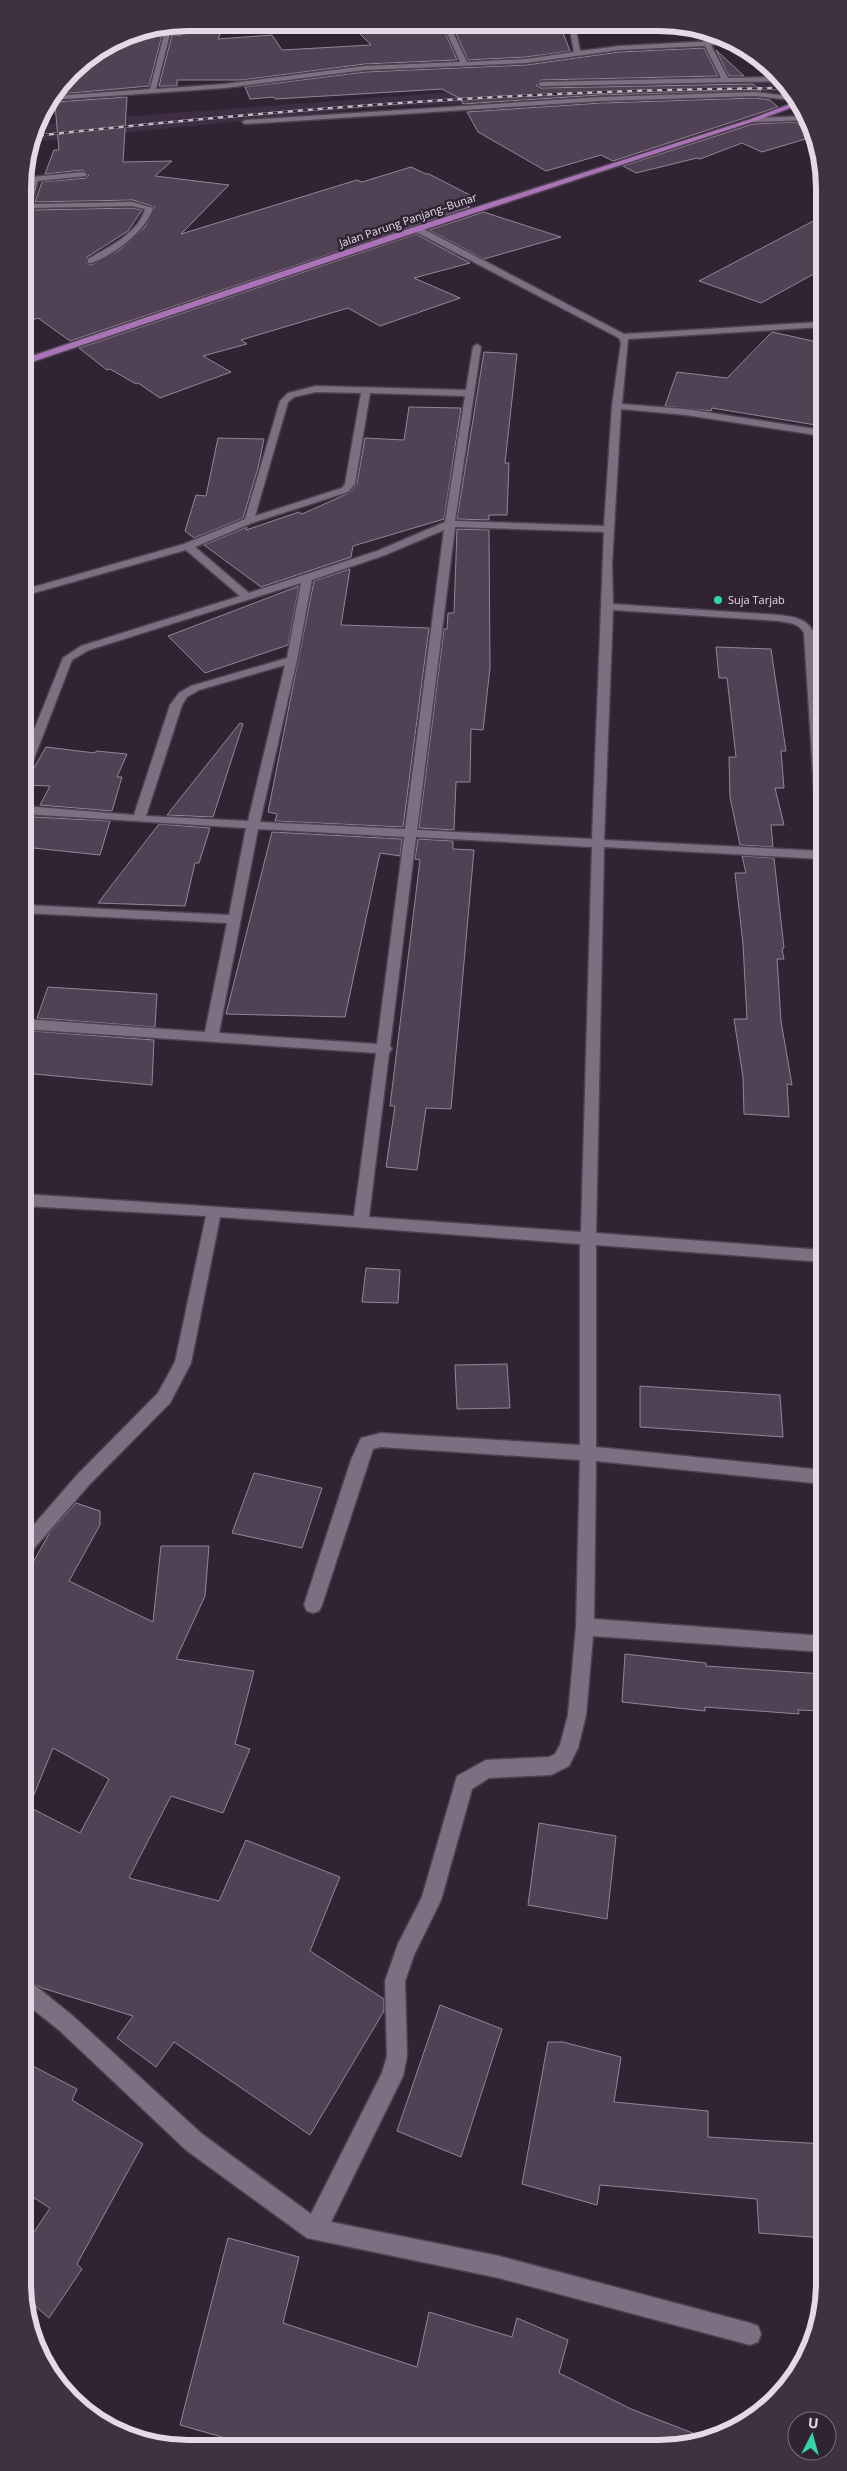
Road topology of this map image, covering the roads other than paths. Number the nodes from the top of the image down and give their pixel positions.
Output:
1 (449, 31) edge
2 (573, 31) edge
3 (167, 33) edge
4 (718, 43) edge
5 (707, 44) junction
6 (578, 54) junction
7 (464, 63) junction
8 (725, 79) junction
9 (772, 79) edge
10 (541, 84) dead end
11 (153, 89) junction
12 (62, 95) edge
13 (788, 99) edge
14 (791, 104) edge
15 (800, 118) edge
16 (753, 120) junction
17 (245, 122) dead end
18 (83, 174) dead end
19 (32, 187) edge
20 (32, 206) edge
21 (417, 228) junction
22 (91, 261) dead end
23 (816, 324) edge
24 (623, 337) junction
25 (477, 347) dead end
26 (32, 359) edge
27 (366, 390) junction
28 (469, 392) junction
29 (617, 406) junction
30 (816, 432) edge
31 (249, 521) junction
32 (450, 524) junction
33 (609, 529) junction
34 (188, 546) junction
35 (307, 578) junction
36 (32, 590) edge
37 (247, 596) junction
38 (608, 607) junction
39 (292, 660) junction
40 (816, 739) edge
41 (32, 748) edge
42 (32, 811) edge
43 (139, 819) junction
44 (253, 824) junction
45 (411, 832) junction
46 (598, 842) junction
47 (816, 855) edge
48 (32, 910) edge
49 (236, 919) junction
50 (32, 1025) edge
51 (211, 1037) junction
52 (385, 1049) junction
53 (32, 1200) edge
54 (214, 1211) junction
55 (361, 1222) junction
56 (588, 1240) junction
57 (815, 1255) edge
58 (588, 1453) junction
59 (815, 1476) edge
60 (31, 1540) edge
61 (313, 1605) dead end
62 (585, 1627) junction
63 (815, 1643) edge
64 (31, 1995) edge
65 (315, 2230) junction
66 (750, 2334) dead end

1 - 7 street
2 - 6 street
3 - 11 street
4 - 5 street
5 - 6 street
5 - 8 street
6 - 7 street
7 - 11 street
8 - 9 street
8 - 10 street
11 - 12 street
13 - 17 street
14 - 16 main road, Jalan Parung Panjang–Bunar
15 - 16 street
16 - 21 main road, Jalan Parung Panjang–Bunar
18 - 19 street
20 - 22 street
21 - 24 street
21 - 26 main road, Jalan Parung Panjang–Bunar
23 - 24 street
24 - 29 street
25 - 28 street
27 - 28 street
27 - 31 street
27 - 31 street
28 - 32 street
29 - 30 street
29 - 33 street
31 - 34 street
32 - 33 street
32 - 35 street
32 - 45 street
33 - 38 street
34 - 36 street
34 - 37 street
35 - 37 street
35 - 39 street
37 - 41 street
38 - 40 street
38 - 46 street
39 - 43 street
39 - 44 street
42 - 43 street
43 - 44 street
44 - 45 street
44 - 49 street
45 - 46 street
45 - 52 street
46 - 47 street
46 - 56 street
48 - 49 street
49 - 51 street
50 - 51 street
51 - 52 street
52 - 55 street
53 - 54 street
54 - 55 street
54 - 60 street
55 - 56 street
56 - 57 street
56 - 58 street
58 - 59 street
58 - 61 street
58 - 62 street
62 - 63 street
62 - 65 street
64 - 65 street
65 - 66 street

